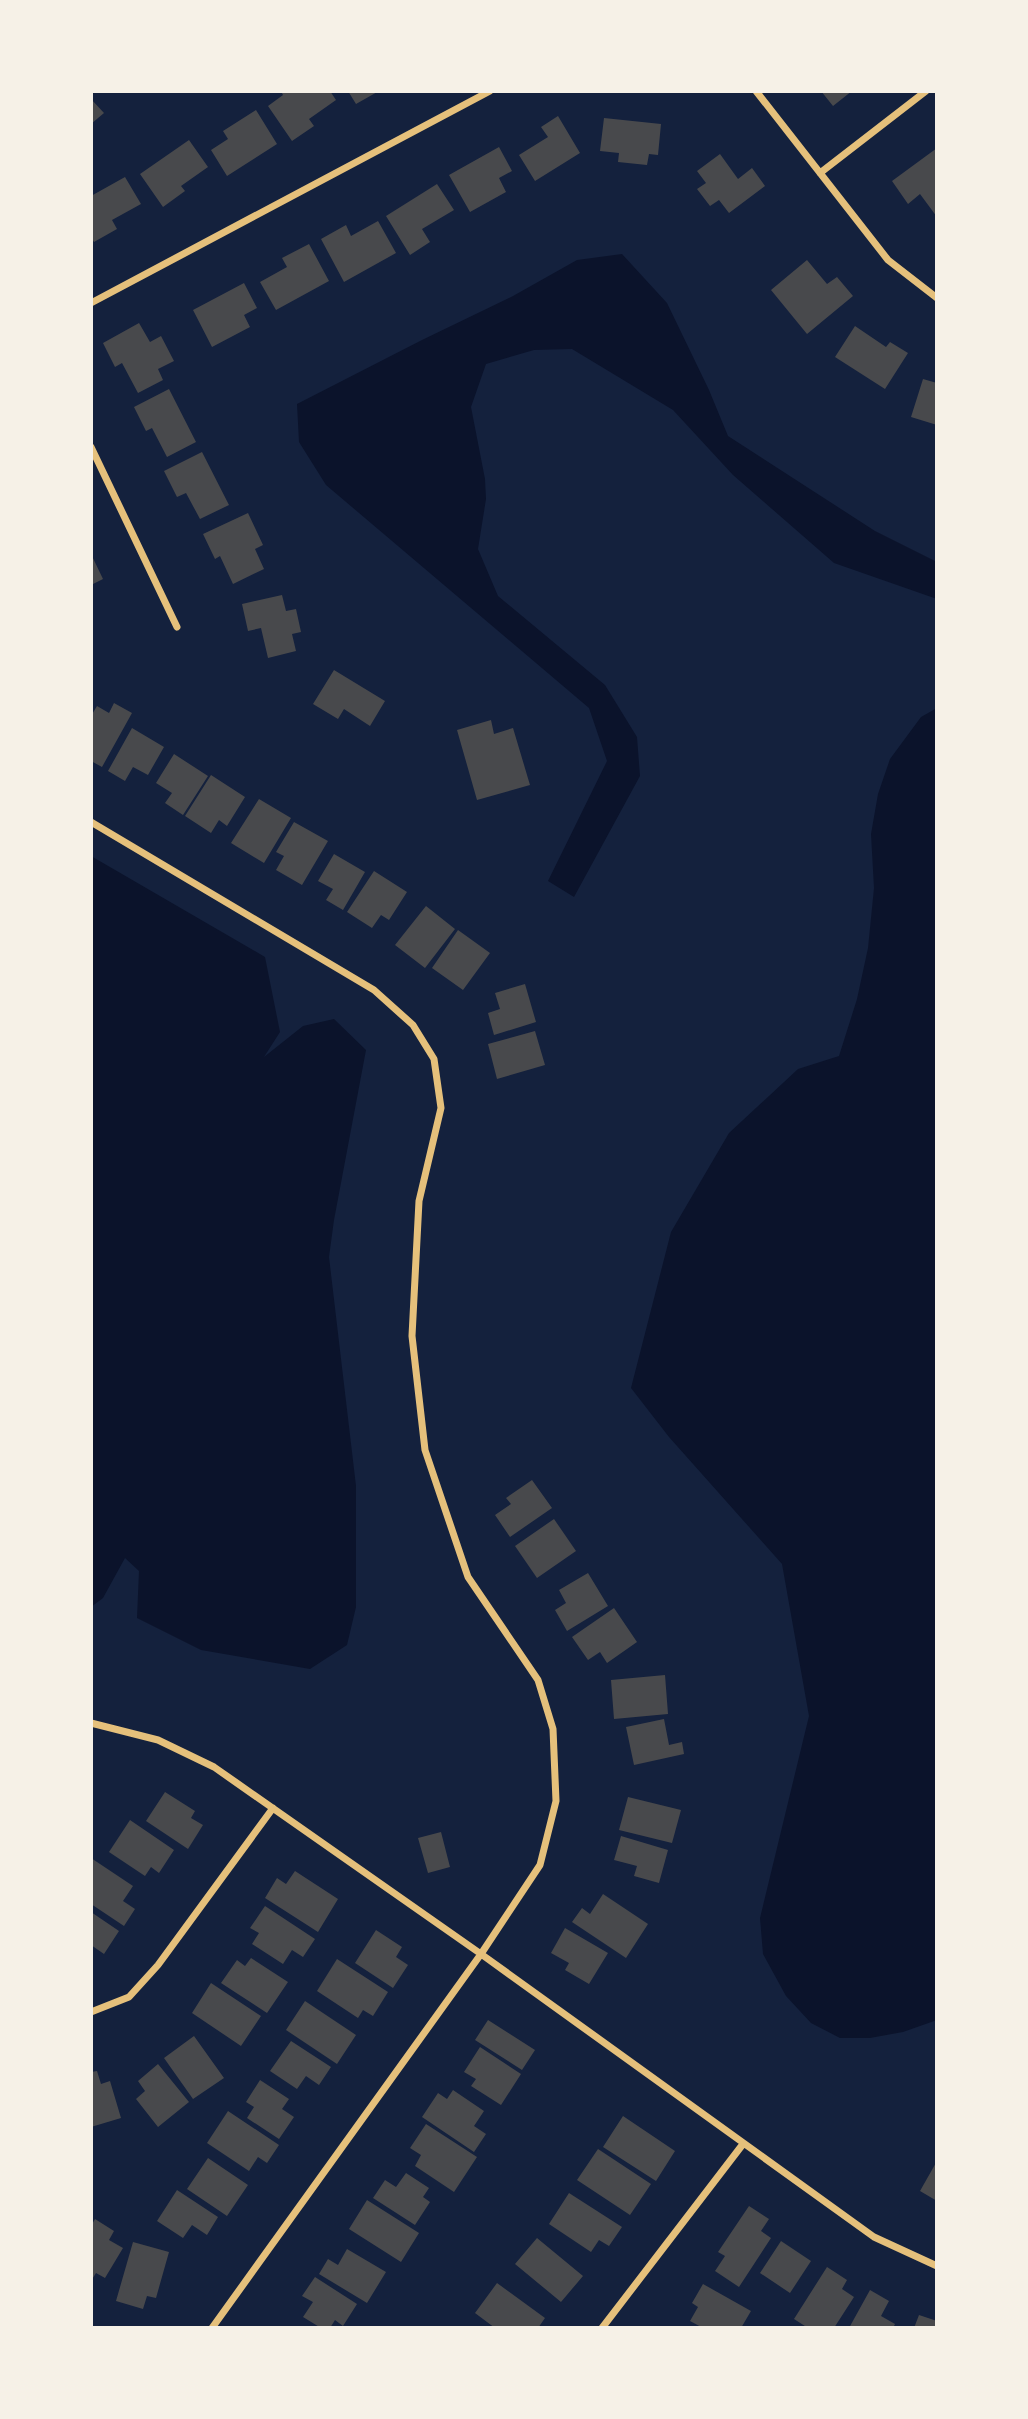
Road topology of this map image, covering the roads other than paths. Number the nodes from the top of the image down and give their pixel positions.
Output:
1 (490, 91) edge
2 (756, 91) edge
3 (926, 91) edge
4 (820, 173) junction
5 (937, 298) edge
6 (91, 303) edge
7 (91, 447) edge
8 (177, 628) dead end
9 (91, 822) edge
10 (91, 1723) edge
11 (273, 1808) junction
12 (481, 1954) junction
13 (91, 2012) edge
14 (743, 2144) junction
15 (937, 2266) edge
16 (212, 2328) edge
17 (602, 2328) edge

1 - 6 street
2 - 4 street
3 - 4 street
4 - 5 street
7 - 8 street
9 - 12 street
10 - 11 street
11 - 12 street
11 - 13 street
12 - 14 street
12 - 16 street
14 - 15 street
14 - 17 street

